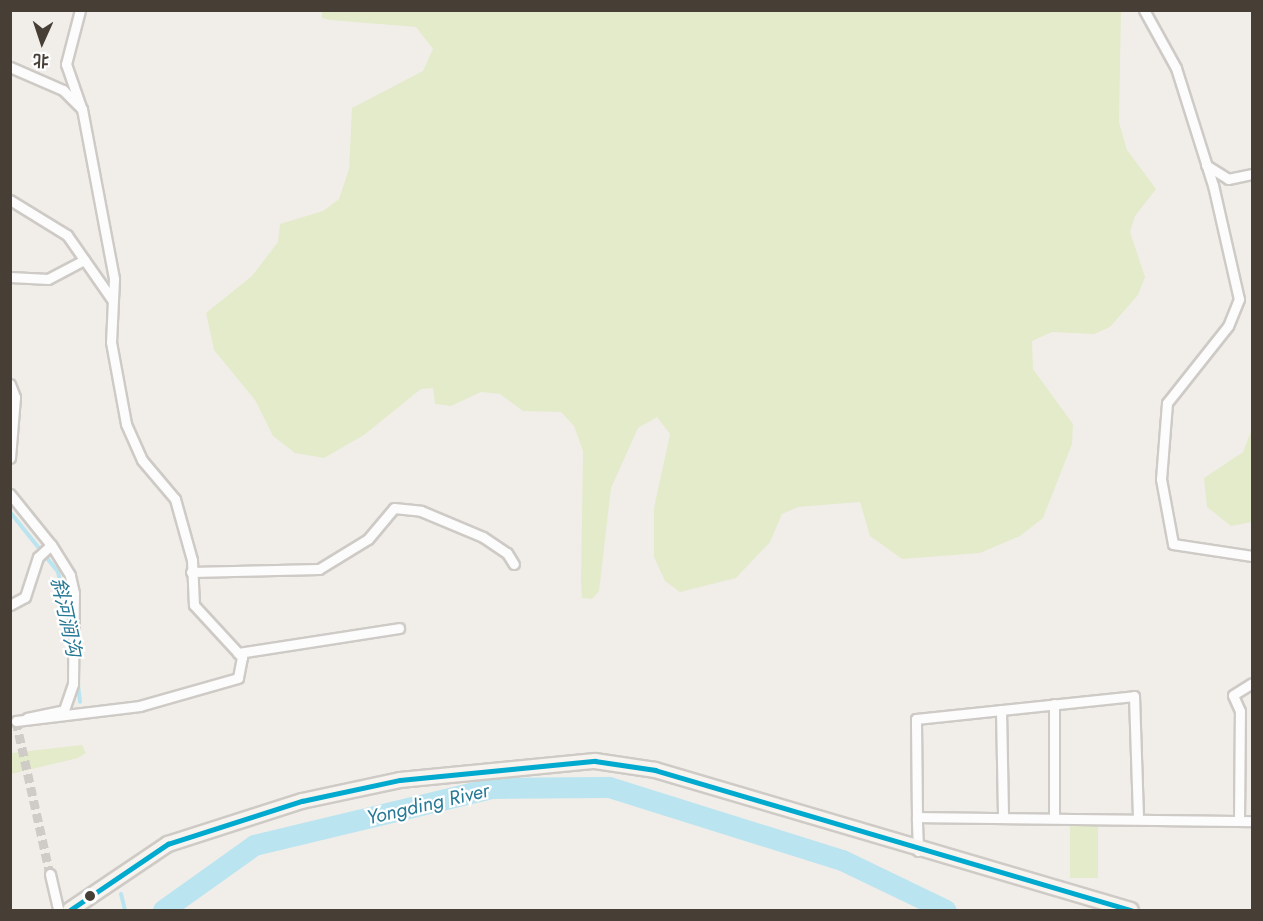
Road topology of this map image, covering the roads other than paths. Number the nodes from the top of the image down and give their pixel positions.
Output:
1 (80, 10) edge
2 (1144, 10) edge
3 (10, 67) edge
4 (82, 109) junction
5 (1205, 164) junction
6 (1252, 174) edge
7 (10, 200) edge
8 (84, 260) junction
9 (10, 277) edge
10 (113, 301) junction
11 (10, 384) edge
12 (10, 458) edge
13 (10, 494) edge
14 (49, 547) junction
15 (1252, 556) edge
16 (514, 564) dead end
17 (191, 572) junction
18 (10, 605) edge
19 (399, 628) dead end
20 (238, 653) junction
21 (1252, 683) edge
22 (1054, 704) junction
23 (1001, 710) junction
24 (1003, 815) junction
25 (1054, 816) junction
26 (917, 817) junction
27 (1138, 818) junction
28 (1239, 821) junction
29 (1252, 821) edge
30 (918, 851) junction
31 (50, 874) tunnel mouth
32 (58, 910) edge
33 (70, 910) edge
34 (1131, 910) edge

1 - 4 street
2 - 5 street
3 - 4 street
4 - 10 street
5 - 6 street
5 - 15 street
7 - 8 street
8 - 9 street
8 - 10 street
10 - 17 street
11 - 12 street
13 - 14 street
14 - 18 street
14 - 20 street
16 - 17 street
17 - 20 street
19 - 20 street
21 - 28 street
22 - 23 street
22 - 25 street
22 - 27 street
23 - 24 street
23 - 26 street
24 - 25 street
24 - 26 street
25 - 27 street
26 - 30 street
27 - 28 street
28 - 29 street
30 - 33 main road
30 - 34 main road
31 - 32 street

